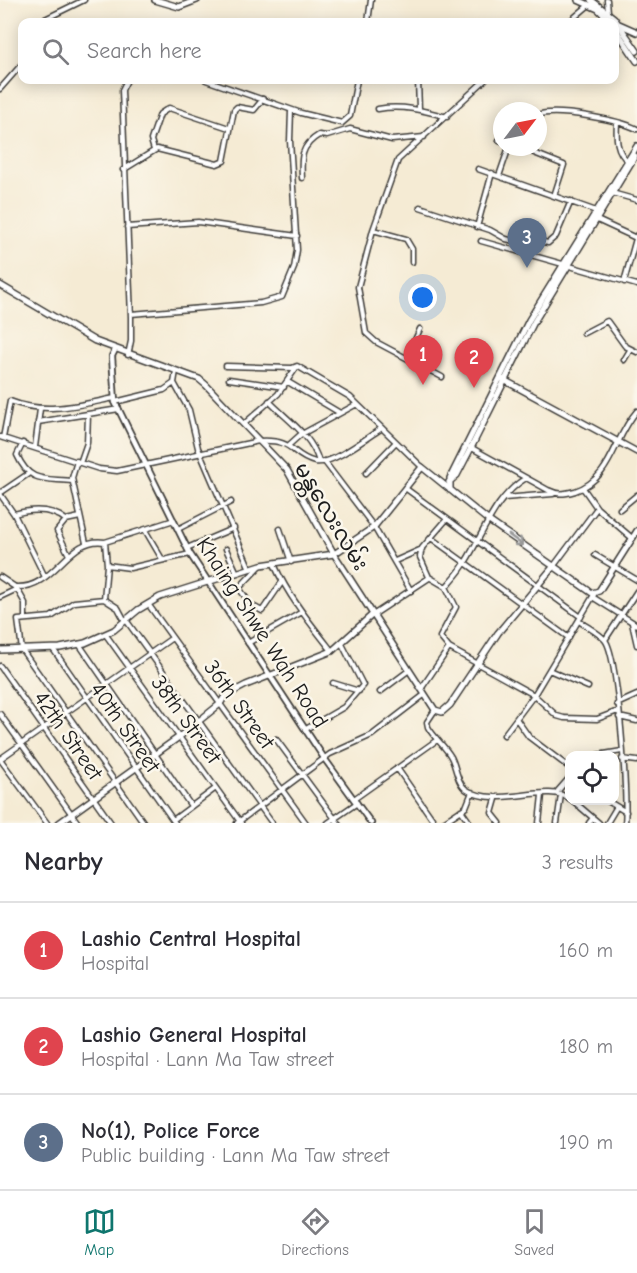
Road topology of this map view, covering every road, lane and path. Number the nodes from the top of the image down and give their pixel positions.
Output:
1 (84, 0) edge
2 (154, 0) edge
3 (197, 0) edge
4 (371, 0) edge
5 (578, 0) edge
6 (607, 0) edge
7 (592, 1) edge
8 (608, 12) junction
9 (47, 18) edge
10 (369, 18) edge
11 (573, 18) edge
12 (607, 18) edge
13 (612, 18) edge
14 (619, 26) edge
15 (619, 29) edge
16 (619, 30) edge
17 (637, 32) edge
18 (637, 51) edge
19 (637, 61) edge
20 (18, 69) edge
21 (125, 84) edge
22 (218, 84) edge
23 (356, 84) edge
24 (418, 84) edge
25 (481, 84) edge
26 (0, 89) edge
27 (263, 99) junction
28 (378, 109) dead end
29 (419, 109) junction
30 (291, 110) junction
31 (547, 112) edge
32 (447, 117) junction
33 (617, 123) junction
34 (229, 128) junction
35 (637, 129) edge
36 (424, 137) junction
37 (637, 146) edge
38 (154, 150) junction
39 (637, 153) edge
40 (507, 156) edge
41 (542, 156) edge
42 (628, 161) junction
43 (478, 169) dead end
44 (123, 170) junction
45 (492, 173) junction
46 (499, 176) junction
47 (302, 178) dead end
48 (611, 193) junction
49 (555, 196) junction
50 (637, 200) edge
51 (571, 201) junction
52 (420, 207) dead end
53 (599, 212) junction
54 (597, 220) junction
55 (127, 227) junction
56 (477, 227) junction
57 (373, 230) junction
58 (297, 236) junction
59 (636, 240) edge
60 (481, 241) dead end
61 (412, 262) dead end
62 (567, 264) junction
63 (624, 282) junction
64 (0, 285) edge
65 (637, 285) edge
66 (130, 314) junction
67 (420, 329) dead end
68 (584, 333) dead end
69 (115, 350) junction
70 (630, 350) junction
71 (637, 352) edge
72 (128, 355) junction
73 (407, 358) junction
74 (624, 360) dead end
75 (226, 366) dead end
76 (297, 366) junction
77 (177, 370) junction
78 (442, 377) dead end
79 (229, 379) dead end
80 (503, 379) junction
81 (288, 382) junction
82 (174, 383) junction
83 (284, 387) junction
84 (115, 400) junction
85 (268, 401) junction
86 (358, 404) junction
87 (40, 409) junction
88 (118, 409) junction
89 (340, 413) junction
90 (636, 414) edge
91 (88, 415) junction
92 (38, 422) junction
93 (244, 424) junction
94 (382, 428) junction
95 (303, 433) junction
96 (2, 438) edge
97 (259, 441) junction
98 (396, 442) junction
99 (617, 442) junction
100 (23, 443) junction
101 (290, 446) junction
102 (35, 447) junction
103 (469, 447) junction
104 (637, 452) edge
105 (200, 454) junction
106 (79, 462) junction
107 (321, 462) junction
108 (146, 467) junction
109 (422, 467) junction
110 (366, 473) dead end
111 (28, 474) junction
112 (437, 478) junction
113 (526, 478) junction
114 (72, 481) junction
115 (449, 482) junction
116 (405, 488) junction
117 (584, 488) junction
118 (450, 492) junction
119 (0, 493) edge
120 (556, 494) junction
121 (637, 495) edge
122 (503, 498) junction
123 (231, 502) dead end
124 (223, 505) junction
125 (597, 508) junction
126 (620, 509) dead end
127 (14, 514) junction
128 (80, 517) junction
129 (447, 519) junction
130 (66, 520) junction
131 (174, 520) junction
132 (489, 520) junction
133 (374, 527) junction
134 (234, 528) junction
135 (178, 529) junction
136 (280, 529) dead end
137 (145, 530) junction
138 (637, 531) edge
139 (431, 538) junction
140 (632, 538) junction
141 (477, 541) junction
142 (105, 542) junction
143 (86, 543) junction
144 (422, 548) junction
145 (226, 549) dead end
146 (189, 551) junction
147 (334, 554) junction
148 (69, 555) junction
149 (595, 555) dead end
150 (162, 559) junction
151 (395, 561) junction
152 (291, 562) junction
153 (466, 563) junction
154 (274, 564) junction
155 (107, 565) junction
156 (261, 566) junction
157 (616, 566) junction
158 (553, 567) junction
159 (250, 569) junction
160 (237, 573) junction
161 (0, 577) edge
162 (45, 577) junction
163 (429, 578) junction
164 (637, 580) edge
165 (282, 582) junction
166 (207, 583) junction
167 (538, 586) junction
168 (446, 587) junction
169 (16, 588) junction
170 (411, 591) junction
171 (637, 591) edge
172 (595, 596) junction
173 (0, 597) edge
174 (104, 599) junction
175 (147, 603) junction
176 (523, 605) junction
177 (302, 612) junction
178 (372, 615) junction
179 (621, 616) junction
180 (25, 618) junction
181 (580, 619) junction
182 (126, 620) junction
183 (632, 623) junction
184 (637, 625) edge
185 (106, 634) junction
186 (172, 638) junction
187 (569, 638) junction
188 (605, 640) junction
189 (248, 643) junction
190 (79, 644) junction
191 (342, 644) junction
192 (637, 645) edge
193 (449, 648) junction
194 (53, 649) junction
195 (0, 650) edge
196 (21, 650) junction
197 (332, 651) junction
198 (151, 652) junction
199 (478, 664) junction
200 (0, 666) edge
201 (129, 667) junction
202 (549, 670) junction
203 (408, 671) junction
204 (269, 675) junction
205 (106, 683) junction
206 (333, 684) dead end
207 (588, 687) dead end
208 (359, 691) junction
209 (380, 692) dead end
210 (422, 693) junction
211 (534, 695) junction
212 (637, 695) edge
213 (86, 698) junction
214 (220, 704) junction
215 (617, 704) junction
216 (435, 710) junction
217 (618, 711) junction
218 (66, 712) junction
219 (0, 714) edge
220 (619, 717) junction
221 (517, 720) junction
222 (199, 721) junction
223 (637, 721) edge
224 (43, 728) junction
225 (306, 729) junction
226 (504, 735) dead end
227 (179, 736) junction
228 (276, 739) dead end
229 (437, 740) junction
230 (21, 744) junction
231 (619, 751) edge
232 (622, 751) junction
233 (156, 754) junction
234 (324, 758) junction
235 (0, 759) edge
236 (622, 759) junction
237 (637, 761) edge
238 (565, 764) edge
239 (135, 768) junction
240 (397, 768) junction
241 (303, 775) junction
242 (114, 782) junction
243 (565, 784) edge
244 (216, 788) junction
245 (282, 790) junction
246 (472, 792) junction
247 (558, 794) junction
248 (542, 795) junction
249 (565, 797) edge
250 (93, 798) junction
251 (496, 799) junction
252 (355, 801) junction
253 (577, 805) edge
254 (612, 805) edge
255 (191, 806) junction
256 (260, 807) junction
257 (616, 808) junction
258 (461, 810) junction
259 (626, 813) junction
260 (71, 814) junction
261 (592, 818) junction
262 (174, 821) edge
263 (336, 821) edge
264 (239, 822) edge
265 (47, 823) edge
266 (59, 823) edge
267 (78, 823) edge
268 (111, 823) edge
269 (144, 823) edge
270 (272, 823) edge
271 (306, 823) edge
272 (328, 823) edge
273 (371, 823) edge
274 (435, 823) edge
275 (442, 823) edge
276 (470, 823) edge
277 (500, 823) edge
278 (539, 823) edge
279 (557, 823) edge
280 (589, 823) edge
281 (599, 823) edge
282 (607, 823) edge
283 (625, 823) edge

1 - 9 street
2 - 3 main road
4 - 10 street
5 - 7 main road
6 - 8 street
7 - 8 main road
7 - 11 street
7 - 12 main road
8 - 13 main road
14 - 17 main road
15 - 18 main road
16 - 19 main road
20 - 26 street
21 - 44 street
22 - 27 street
23 - 30 street
24 - 29 street
25 - 32 street
27 - 30 street
27 - 34 street
28 - 29 street
29 - 32 street
30 - 58 street
31 - 33 street
32 - 36 street
33 - 35 street
33 - 42 street
34 - 38 street
34 - 38 street
36 - 47 street
36 - 57 street
37 - 42 main road
38 - 44 street
39 - 48 main road
40 - 46 street
41 - 49 street
42 - 48 main road
43 - 45 street
44 - 55 street
45 - 46 street
45 - 56 street
46 - 49 street
48 - 50 street
48 - 53 main road
49 - 51 street
51 - 53 street
51 - 56 street
52 - 56 street
53 - 54 main road
53 - 62 main road
54 - 59 street
54 - 62 main road
55 - 58 street
55 - 66 street
57 - 61 street
57 - 73 street
58 - 66 street
59 - 63 street
60 - 62 street
62 - 63 street
62 - 80 main road
63 - 65 street
64 - 69 main road, မန္တလေးလမ်း
66 - 72 street
67 - 73 street
68 - 70 street
69 - 72 main road, မန္တလေးလမ်း
69 - 84 street, Khaing Shwe Wah Road
70 - 71 street
70 - 74 street
72 - 77 main road, မန္တလေးလမ်း
73 - 78 street
75 - 76 street
76 - 81 street
76 - 86 street
77 - 82 street
77 - 93 main road, မန္တလေးလမ်း
79 - 83 street
80 - 99 main road
80 - 103 main road
81 - 83 street
81 - 89 street
82 - 84 street
82 - 105 street
83 - 85 street
84 - 87 street
84 - 88 street, Khaing Shwe Wah Road
85 - 93 street
85 - 95 street
86 - 89 street
86 - 94 street
87 - 92 street
87 - 96 street
88 - 91 street
88 - 108 street, Khaing Shwe Wah Road
89 - 95 street
90 - 99 street
91 - 92 street
91 - 106 street
92 - 102 street
93 - 97 main road, မန္တလေးလမ်း
94 - 98 street
94 - 107 street
95 - 101 street
95 - 107 street
96 - 100 street
97 - 101 street
97 - 105 street
97 - 147 main road, မန္တလေးလမ်း
98 - 109 street
98 - 110 street
99 - 104 main road
99 - 117 street
100 - 102 street
100 - 111 street
101 - 107 street
102 - 106 street
103 - 113 street
103 - 115 main road
105 - 108 street
105 - 124 street
106 - 108 street
106 - 114 street
107 - 133 street
108 - 131 street, Khaing Shwe Wah Road
109 - 112 main road
109 - 116 main road
111 - 114 street
111 - 119 street
112 - 115 main road
112 - 118 main road
113 - 120 street
113 - 122 street
114 - 128 street
115 - 118 main road
116 - 129 street
116 - 133 main road
117 - 120 street
117 - 125 street
118 - 132 main road
119 - 127 street
120 - 122 street
121 - 126 street
122 - 132 street
123 - 124 street
124 - 134 street
124 - 135 street
125 - 140 street
125 - 158 street
127 - 130 street
127 - 162 street
128 - 130 street
128 - 143 street
129 - 139 street
129 - 141 street
130 - 148 street
131 - 135 street, Khaing Shwe Wah Road
131 - 137 street
132 - 141 street
132 -> 158 main road
133 - 147 main road
133 - 151 street
134 - 146 street
134 - 159 street
135 - 146 street, Khaing Shwe Wah Road
136 - 152 street
137 - 142 street
137 - 150 street
138 - 140 main road
139 - 144 street
139 - 153 street
140 - 157 main road
141 - 153 street
141 - 167 street
142 - 143 street
142 - 155 street
143 - 148 street
144 - 151 street
144 - 163 street
145 - 160 street
146 - 150 street
146 - 166 street, Khaing Shwe Wah Road
147 - 152 main road
147 - 178 main road, မန္တလေးလမ်း
148 - 162 street
149 - 157 street
150 - 155 street
151 - 170 street
152 - 154 main road
153 - 168 street
153 - 176 street
154 - 156 main road
154 - 165 street
155 - 174 street
156 - 159 main road
156 - 165 street
157 - 164 street
157 - 172 main road
158 - 167 main road
158 - 172 main road
159 - 160 main road
160 - 166 main road
161 - 169 street
162 - 169 street
163 - 168 street
163 - 170 street
165 - 177 street
166 - 175 main road
166 - 189 street, Khaing Shwe Wah Road
167 - 176 main road
167 - 181 street
168 - 193 street
169 - 173 street
169 - 180 street
170 - 178 street
171 - 179 street
172 - 179 street
172 - 181 street
174 - 180 street
174 - 182 street
175 - 182 main road
175 - 186 street, 36th Street
176 - 187 street
176 - 199 main road
177 - 189 street
177 - 197 street
178 - 191 main road
178 - 203 main road, မန္တလေးလမ်း
179 - 183 street
179 - 188 street
180 - 196 street
181 - 187 street
181 - 188 street
182 - 185 main road
182 - 198 street
183 - 184 street
183 - 192 street
185 - 190 main road
185 - 201 street, 38th Street
186 - 198 street
186 - 214 street, 36th Street
187 - 202 street
188 - 215 street
189 - 204 street, Khaing Shwe Wah Road
190 - 194 main road
190 - 205 street
191 - 197 main road
191 - 208 street
193 - 199 street
193 - 210 street
194 - 196 main road
194 - 213 street, 40th Street
195 - 196 main road
196 - 218 street
197 - 204 main road
198 - 201 street
198 - 222 street
199 - 211 street
199 - 216 main road
200 - 224 street, 42th Street
201 - 205 street
201 - 227 street, 38th Street
202 - 207 street
202 - 211 street
203 - 209 street
203 - 210 main road, မန္တလေးလမ်း
204 - 214 main road
204 - 225 street, Khaing Shwe Wah Road
205 - 213 street
205 - 233 street
206 - 208 street
208 - 225 street
210 - 216 main road, မန္တလေးလမ်း
210 - 234 street
211 - 217 street
211 - 221 street
212 - 215 street
213 - 218 street
213 - 239 street, 40th Street
214 - 222 main road
214 - 245 street, 36th Street
215 - 217 street
216 - 229 street
217 - 220 street
218 - 224 street
218 - 242 street
219 - 230 street
220 - 223 street
220 - 232 street
221 - 226 street
221 - 238 street
222 - 227 main road
222 - 256 street
224 - 230 street
224 - 250 street, 42th Street
225 - 234 street, Khaing Shwe Wah Road
227 - 233 main road
227 - 244 street, 38th Street
228 - 241 street
229 - 240 street
229 - 246 street
230 - 235 street
230 - 260 street
231 - 232 street
232 - 236 street
233 - 239 main road
233 - 255 street
234 - 241 street
234 - 252 street, Khaing Shwe Wah Road
235 - 265 street
236 - 237 street
236 - 259 street
239 - 242 main road
239 - 262 street, 40th Street
240 - 252 street
240 - 274 street
241 - 245 street
241 - 263 street
242 - 250 main road
242 - 269 street
243 - 247 street
244 - 255 street
244 - 264 street, 38th Street
245 - 256 street
245 - 271 street, 36th Street
246 - 251 street
246 - 258 street
247 - 248 street
247 - 249 street
247 - 279 street
248 - 251 street
248 - 278 street
250 - 260 main road
250 - 268 street, 42th Street
251 - 277 street
252 - 263 street
252 - 273 street, Khaing Shwe Wah Road
253 - 261 street
254 - 257 street
255 - 262 street
256 - 264 street
256 - 270 street
257 - 259 street
257 - 282 street
258 - 275 street
258 - 276 street
259 - 283 street
260 - 266 main road
260 - 267 street
261 - 280 street
261 - 281 street
263 - 272 street

